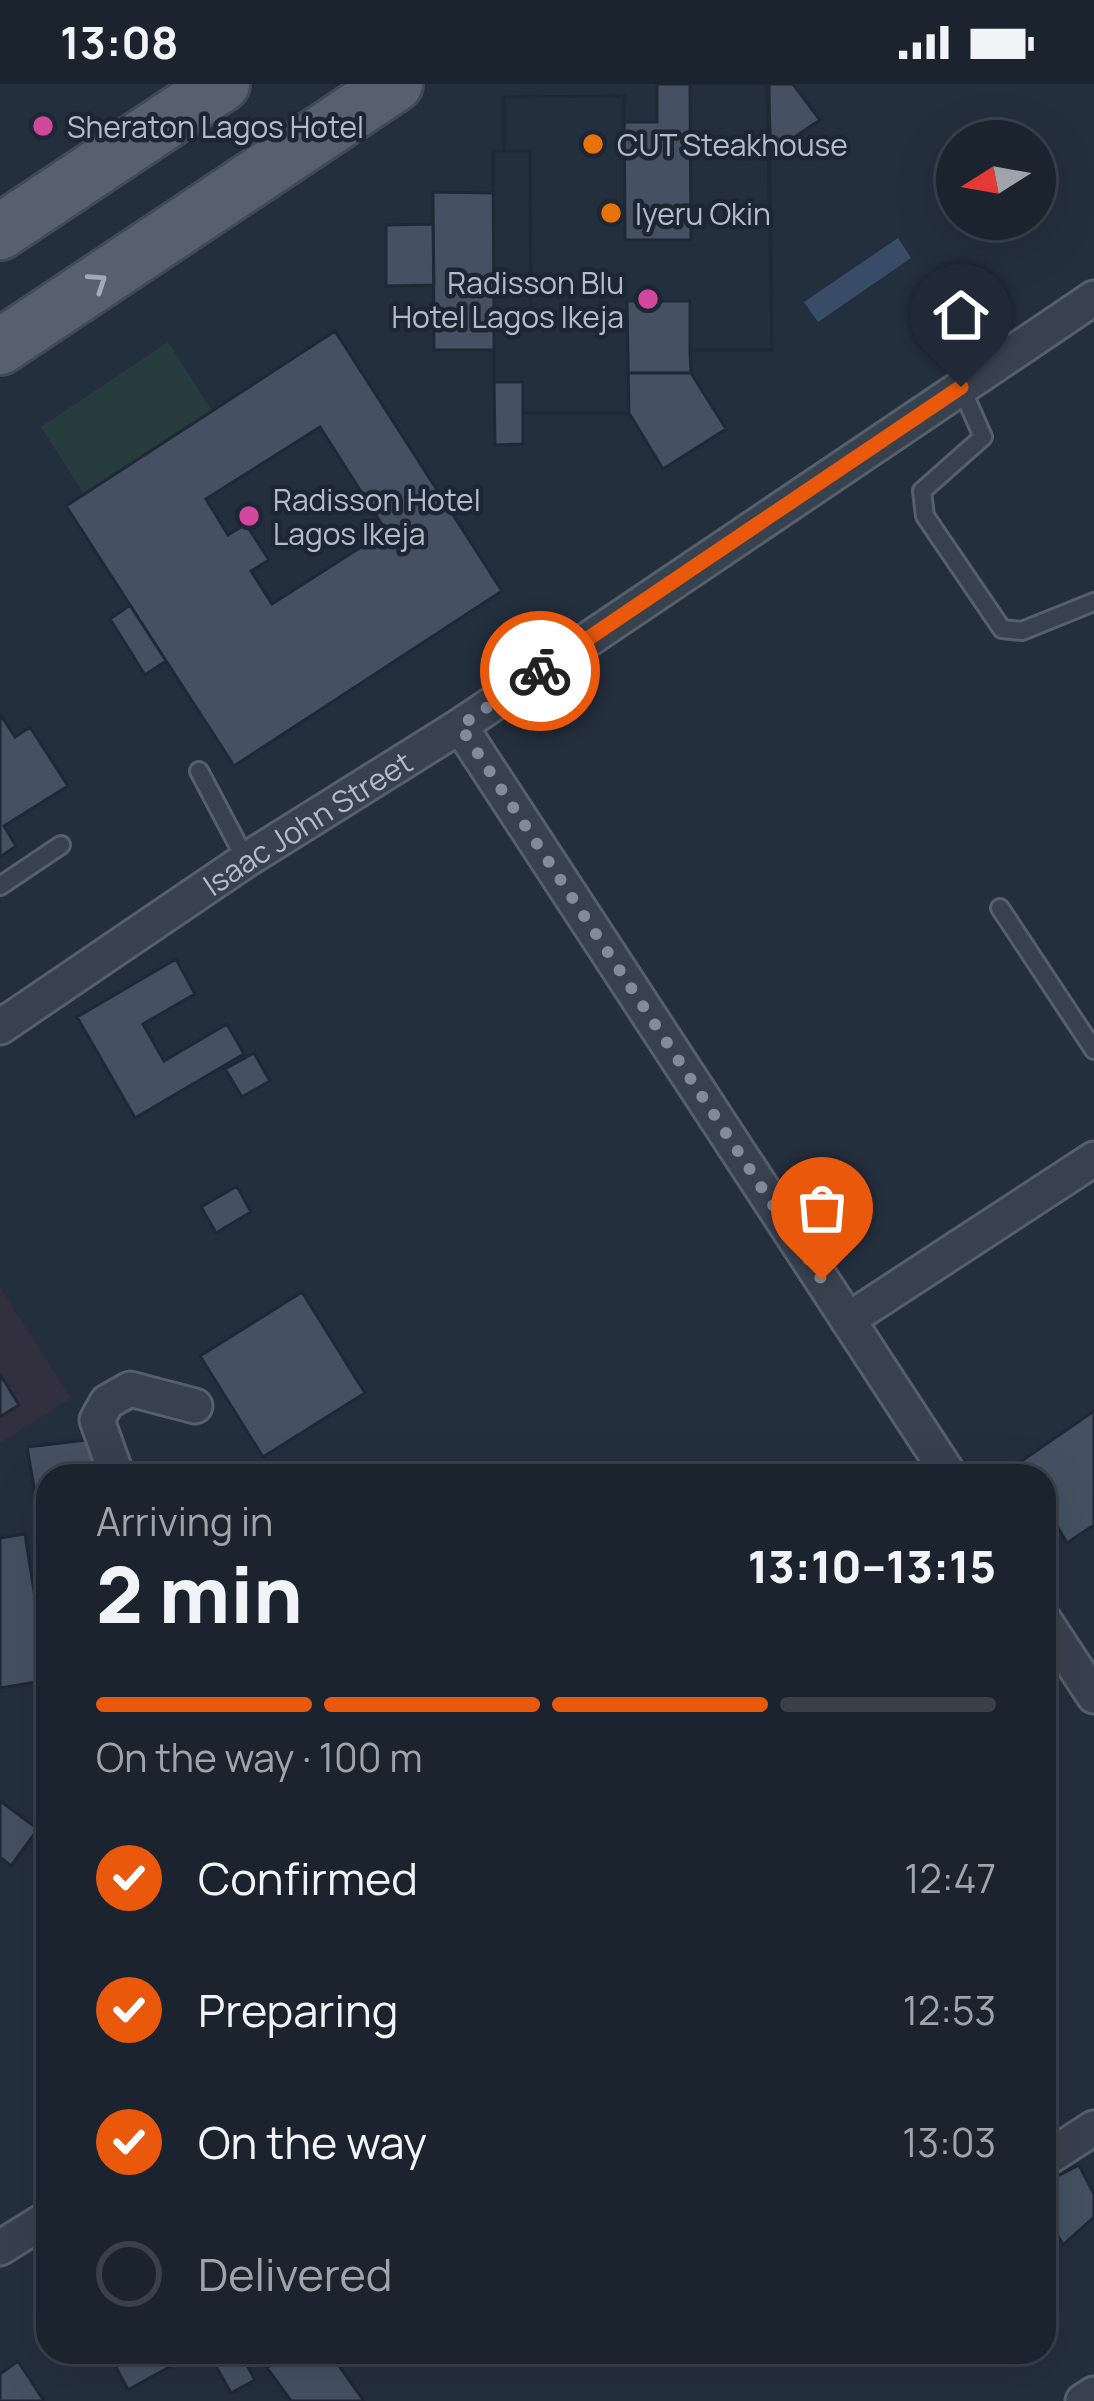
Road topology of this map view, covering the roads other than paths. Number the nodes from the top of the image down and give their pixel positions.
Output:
1 (222, 84) edge
2 (325, 84) edge
3 (395, 84) edge
4 (296, 151) junction
5 (0, 232) edge
6 (1094, 298) edge
7 (0, 347) edge
8 (961, 387) junction
9 (1094, 602) edge
10 (460, 726) junction
11 (199, 770) dead end
12 (61, 845) dead end
13 (246, 860) junction
14 (0, 886) edge
15 (1000, 908) dead end
16 (0, 1027) edge
17 (1094, 1050) edge
18 (1094, 1159) edge
19 (848, 1320) junction
20 (195, 1406) dead end
21 (114, 1464) edge
22 (942, 1464) edge
23 (1056, 1638) edge
24 (1094, 1696) edge
25 (1094, 2128) edge
26 (1056, 2153) edge
27 (36, 2226) edge
28 (0, 2248) edge
29 (1094, 2394) edge
30 (1083, 2401) edge

1 - 5 main road
2 - 4 main road
3 - 4 main road
7 -> 4 main road
6 - 8 street, Isaac John Street
8 - 9 lane
8 - 10 street, Isaac John Street
10 - 13 street, Isaac John Street
10 - 19 street
11 - 13 lane
12 - 14 lane
13 - 16 street, Isaac John Street
15 - 17 lane
18 - 19 street
19 - 22 street
20 - 21 street
23 - 24 street
25 - 26 street
27 - 28 street
29 - 30 street

